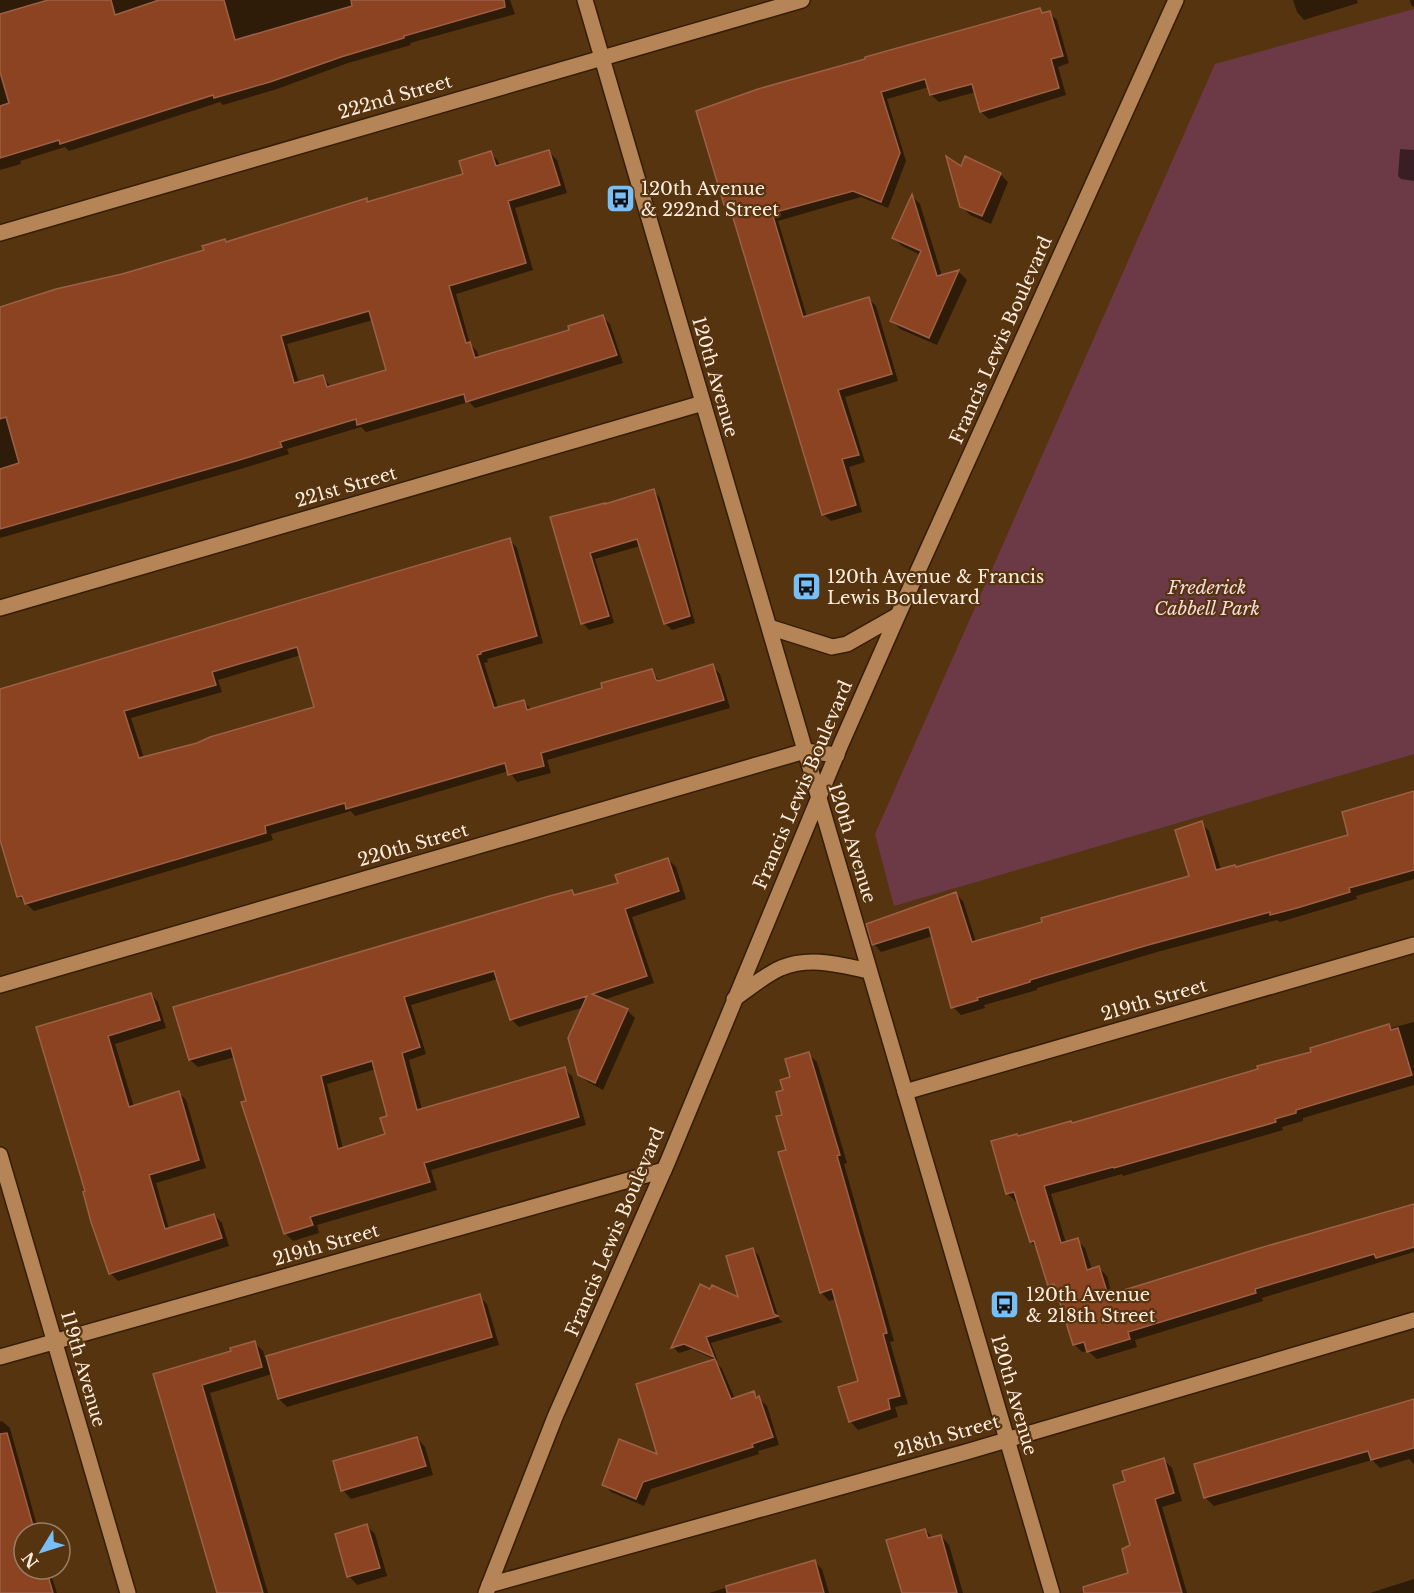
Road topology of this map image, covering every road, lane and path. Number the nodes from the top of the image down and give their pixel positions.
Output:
1 (585, 0) edge
2 (802, 0) edge
3 (1176, 0) edge
4 (602, 57) junction
5 (0, 233) edge
6 (703, 403) junction
7 (0, 608) edge
8 (898, 615) junction
9 (769, 627) junction
10 (805, 751) junction
11 (837, 755) junction
12 (819, 799) junction
13 (1414, 945) edge
14 (869, 971) junction
15 (0, 985) edge
16 (734, 999) junction
17 (905, 1092) junction
18 (0, 1155) edge
19 (664, 1170) junction
20 (1414, 1320) edge
21 (55, 1341) junction
22 (0, 1357) edge
23 (1007, 1440) junction
24 (488, 1589) edge
25 (128, 1593) edge
26 (1052, 1593) edge

1 - 4 street, 120th Avenue
2 - 4 street, 222nd Street
3 - 8 street, Francis Lewis Boulevard
4 - 5 street, 222nd Street
4 - 6 street, 120th Avenue
6 - 7 street, 221st Street
6 - 9 street, 120th Avenue
8 - 9 street
8 - 11 street, Francis Lewis Boulevard
9 - 10 street, 120th Avenue
10 - 11 street, 220th Street
10 - 12 street, 120th Avenue
10 - 15 street, 220th Street
11 - 12 street, Francis Lewis Boulevard
12 - 14 street, 120th Avenue
12 - 16 street, Francis Lewis Boulevard
13 - 17 street, 219th Street
14 - 16 street
14 - 17 street, 120th Avenue
16 - 19 street, Francis Lewis Boulevard
17 - 23 street, 120th Avenue
18 - 21 street, 119th Avenue
19 - 21 street, 219th Street
19 - 24 street, Francis Lewis Boulevard
20 - 23 street, 218th Street
21 - 22 street, 219th Street
21 - 25 street, 119th Avenue
23 - 24 street, 218th Street
23 - 26 street, 120th Avenue

